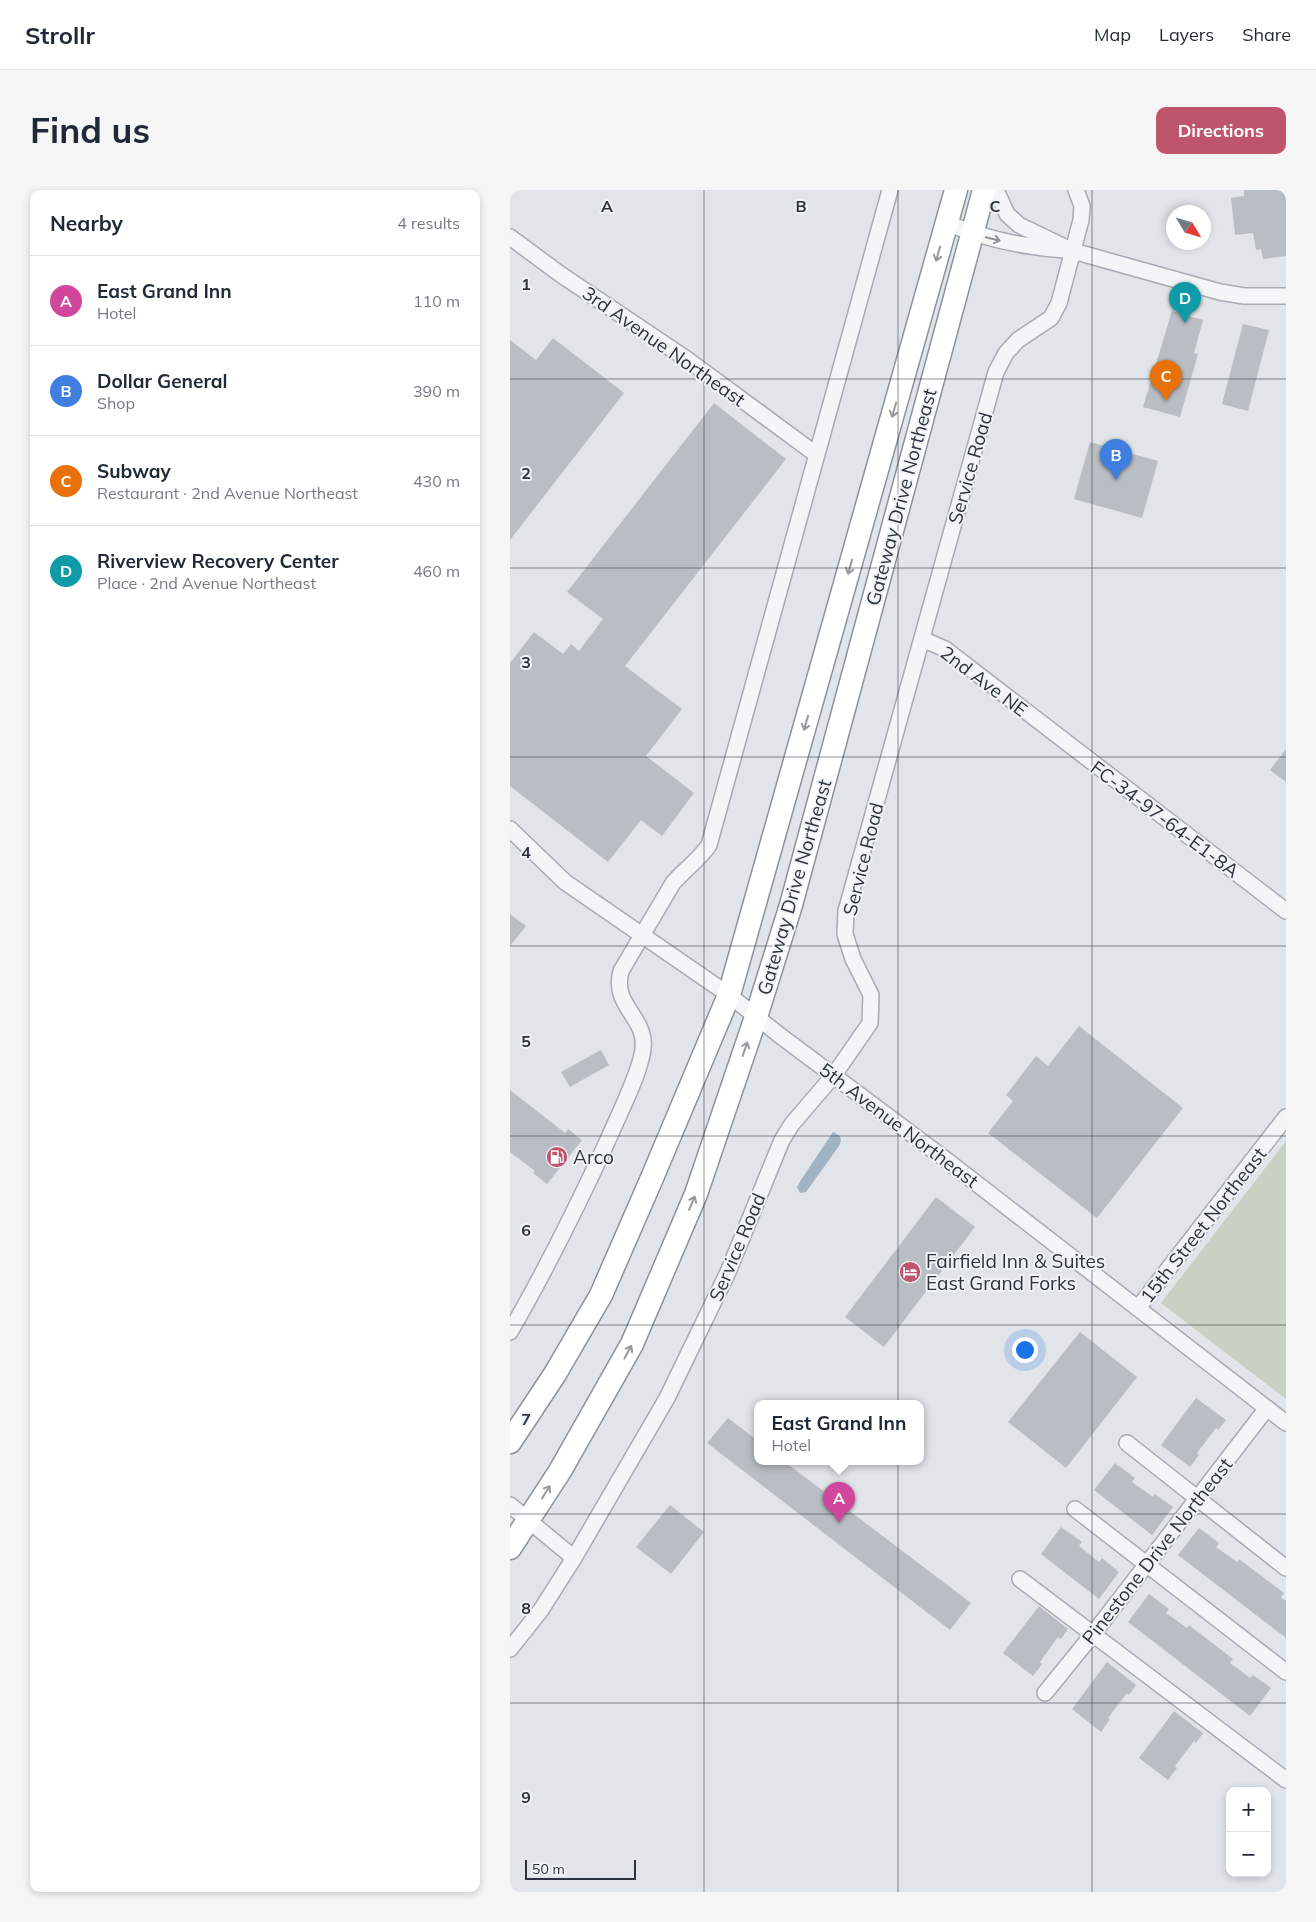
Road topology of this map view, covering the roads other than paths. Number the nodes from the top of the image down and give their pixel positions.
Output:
1 (890, 190) edge
2 (956, 190) edge
3 (984, 190) edge
4 (996, 190) edge
5 (1076, 190) edge
6 (947, 223) junction
7 (973, 234) junction
8 (510, 237) edge
9 (1073, 251) junction
10 (1286, 296) edge
11 (817, 455) junction
12 (921, 643) junction
13 (1045, 726) joint
14 (510, 829) edge
15 (1286, 911) edge
16 (641, 936) junction
17 (729, 995) junction
18 (756, 1017) junction
19 (834, 1075) junction
20 (1286, 1117) edge
21 (1138, 1308) junction
22 (510, 1332) edge
23 (1267, 1408) junction
24 (1286, 1423) edge
25 (510, 1442) edge
26 (1127, 1443) dead end
27 (1198, 1499) junction
28 (510, 1505) edge
29 (1075, 1509) dead end
30 (529, 1521) junction
31 (510, 1548) edge
32 (574, 1558) junction
33 (1146, 1565) junction
34 (1286, 1568) edge
35 (1020, 1579) dead end
36 (1093, 1634) junction
37 (510, 1649) edge
38 (1286, 1672) edge
39 (1045, 1693) dead end
40 (1286, 1780) edge

1 - 11 street
2 - 6 highway, Gateway Drive Northeast
3 - 7 highway, Gateway Drive Northeast
4 - 9 street
5 - 9 street, Service Road
6 - 7 street
6 -> 17 highway, Gateway Drive Northeast
7 -> 9 street
7 - 18 highway, Gateway Drive Northeast
8 - 11 street, 3rd Avenue Northeast
9 - 10 street
9 - 12 street, Service Road
11 - 16 street
12 - 13 street, 2nd Ave NE
12 - 19 street, Service Road
13 - 15 street, FC-34-97-64-E1-8A
14 - 16 street, 5th Avenue Northeast
16 - 17 street, 5th Avenue Northeast
16 - 22 street
17 - 18 street, 5th Avenue Northeast
17 - 25 highway, Gateway Drive Northeast
18 - 19 street, 5th Avenue Northeast
30 -> 18 highway, Gateway Drive Northeast
19 - 21 street, 5th Avenue Northeast
19 - 32 street, Service Road
20 - 21 street, 15th Street Northeast
21 - 23 street, 5th Avenue Northeast
23 - 24 street, 5th Avenue Northeast
23 - 27 street, Pinestone Drive Northeast
26 - 27 street
27 - 33 street, Pinestone Drive Northeast
27 - 34 street
28 - 30 street
29 - 33 street
30 - 31 highway, Gateway Drive Northeast
30 - 32 street
32 - 37 street, Service Road
33 - 36 street, Pinestone Drive Northeast
33 - 38 street
35 - 36 street
36 - 39 street, Pinestone Drive Northeast
36 - 40 street

